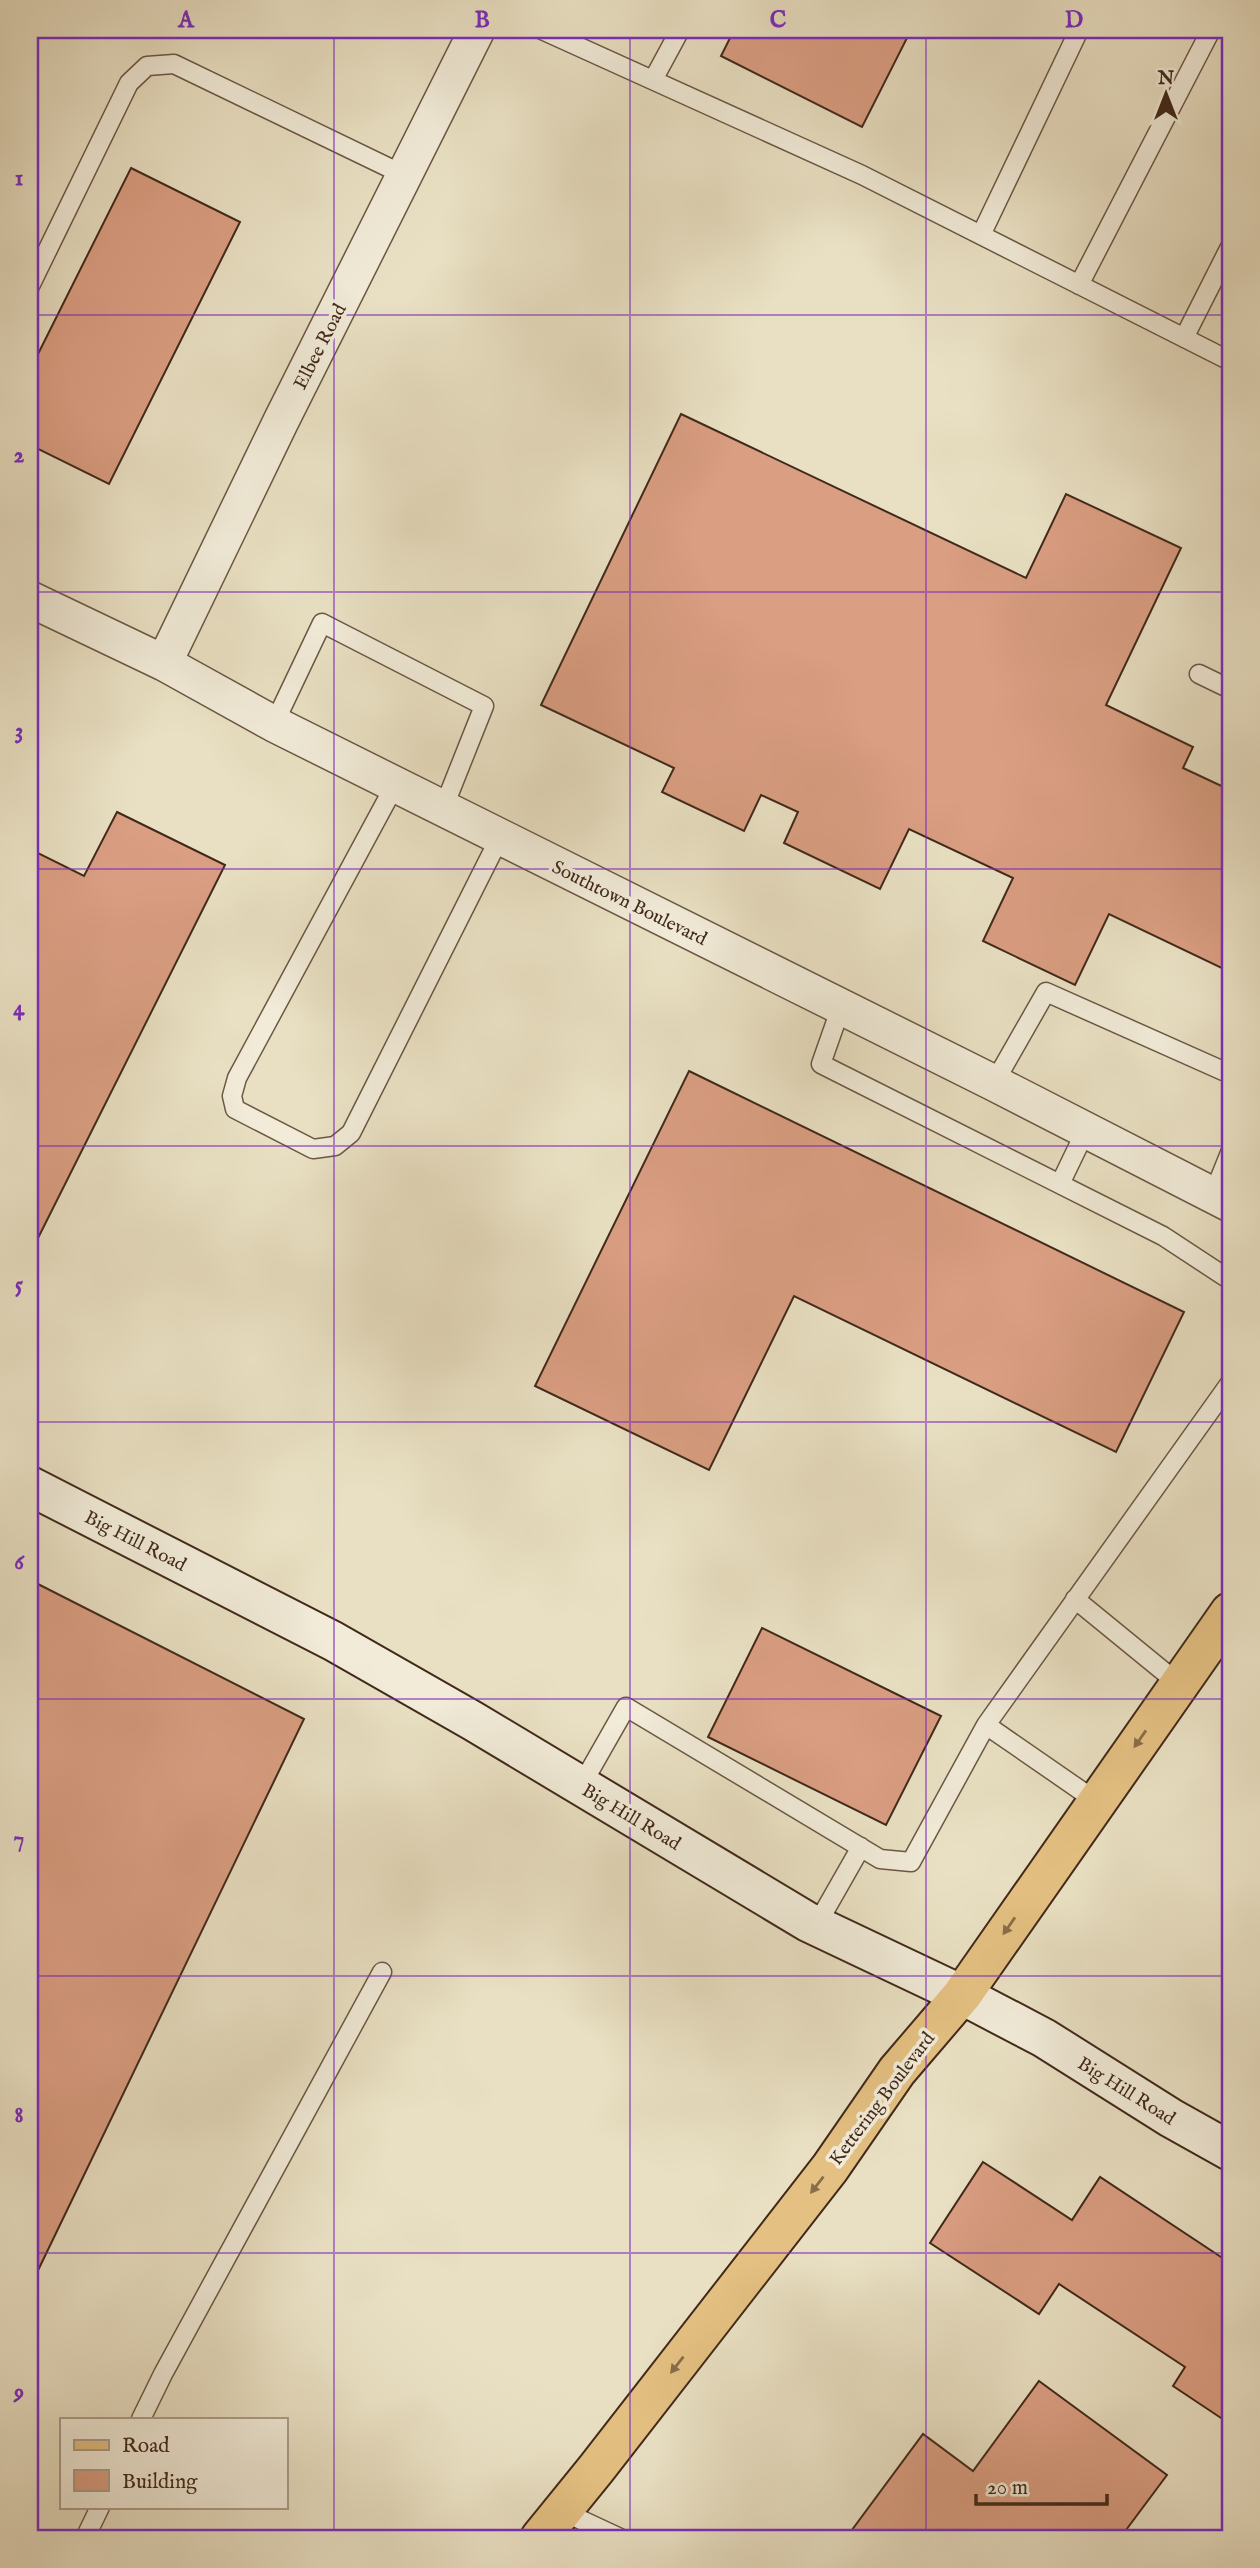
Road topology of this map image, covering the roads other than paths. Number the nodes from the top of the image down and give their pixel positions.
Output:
1 (477, 30) edge
2 (542, 30) edge
3 (680, 30) edge
4 (1079, 30) edge
5 (1211, 30) edge
6 (653, 80) junction
7 (404, 175) junction
8 (981, 234) junction
9 (1230, 247) edge
10 (1079, 285) junction
11 (30, 286) edge
12 (1184, 338) junction
13 (1230, 361) edge
14 (30, 600) edge
15 (164, 663) junction
16 (1199, 674) dead end
17 (1230, 689) edge
18 (274, 724) junction
19 (395, 785) junction
20 (443, 809) junction
21 (500, 837) junction
22 (841, 1007) junction
23 (1230, 1074) edge
24 (994, 1083) junction
25 (1086, 1130) junction
26 (1230, 1153) edge
27 (1060, 1184) junction
28 (1221, 1199) edge
29 (1230, 1280) edge
30 (1230, 1383) edge
31 (30, 1486) edge
32 (1075, 1599) junction
33 (1230, 1612) edge
34 (1179, 1684) junction
35 (986, 1725) junction
36 (581, 1786) junction
37 (1096, 1801) junction
38 (861, 1847) junction
39 (816, 1926) junction
40 (382, 1972) dead end
41 (962, 1995) junction
42 (1230, 2151) edge
43 (141, 2418) edge
44 (100, 2508) edge
45 (551, 2524) edge
46 (85, 2538) edge
47 (620, 2538) edge

1 - 7 street, Elbee Road
2 - 6 lane
3 - 6 lane
4 - 8 lane
5 - 10 lane
6 - 8 lane
7 - 11 lane
7 - 15 street, Elbee Road
8 - 10 lane
9 - 12 lane
10 - 12 lane
12 - 13 lane
14 - 15 street, Southtown Boulevard
15 - 18 street, Southtown Boulevard
16 - 17 lane
18 - 19 street, Southtown Boulevard
18 - 20 lane
19 - 20 street, Southtown Boulevard
19 - 21 lane
20 - 21 street, Southtown Boulevard
21 - 22 street, Southtown Boulevard
22 - 24 street, Southtown Boulevard
22 - 27 lane
23 - 24 lane
24 - 25 street, Southtown Boulevard
25 - 27 lane
25 - 28 street, Southtown Boulevard
26 - 28 lane
27 - 29 lane
30 - 32 lane
31 - 36 street, Big Hill Road
32 - 34 lane
32 - 35 lane
33 - 34 main road, Kettering Boulevard
34 -> 37 main road, Kettering Boulevard
35 - 37 lane
35 - 38 lane
36 - 38 lane
36 - 39 street, Big Hill Road
37 -> 41 main road, Kettering Boulevard
38 - 39 lane
39 - 41 street, Big Hill Road
40 - 43 lane
41 - 42 street, Big Hill Road
41 -> 45 main road, Kettering Boulevard
44 - 46 lane
45 - 47 lane

